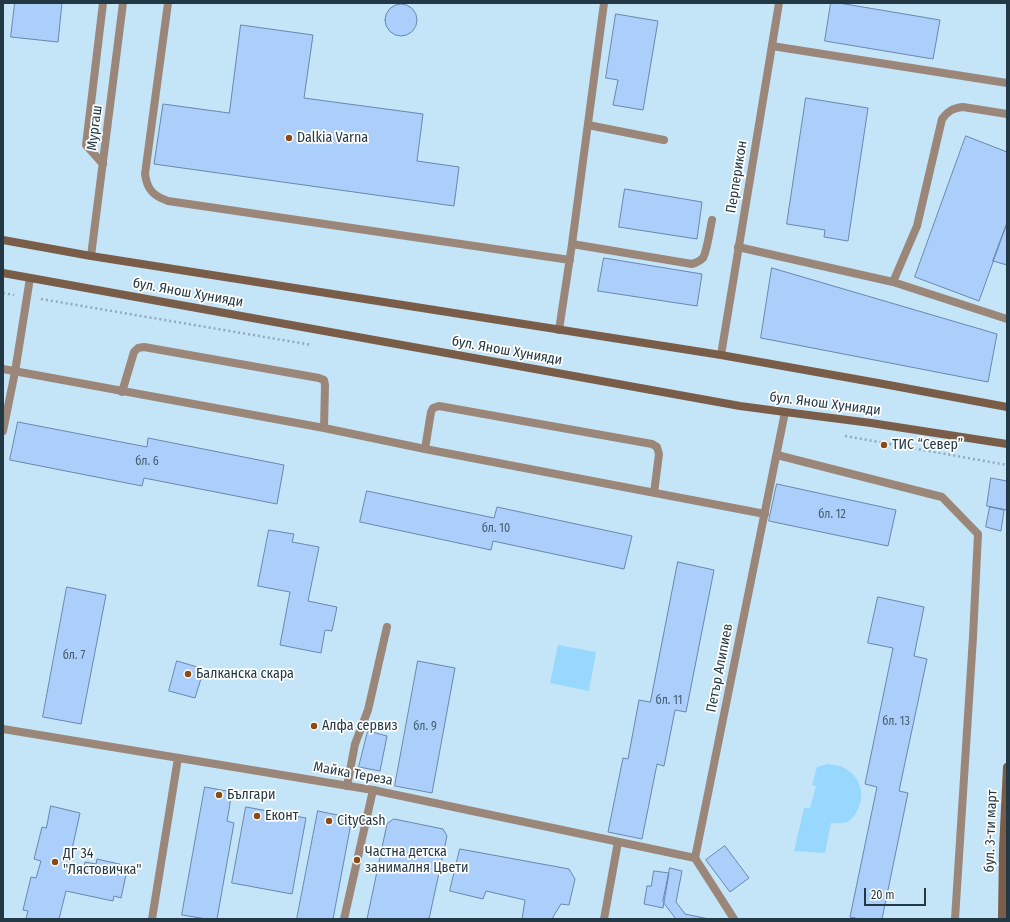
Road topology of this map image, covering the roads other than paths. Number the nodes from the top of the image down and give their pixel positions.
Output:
1 (103, 3) edge
2 (123, 3) edge
3 (168, 3) edge
4 (604, 3) edge
5 (779, 3) edge
6 (772, 46) junction
7 (1007, 83) edge
8 (1007, 114) edge
9 (588, 125) junction
10 (664, 140) dead end
11 (103, 164) junction
12 (712, 220) dead end
13 (3, 240) edge
14 (572, 244) junction
15 (738, 247) junction
16 (92, 256) junction
17 (570, 260) junction
18 (3, 273) edge
19 (30, 278) junction
20 (893, 282) junction
21 (1007, 319) edge
22 (559, 330) junction
23 (721, 355) junction
24 (3, 369) edge
25 (15, 372) junction
26 (122, 392) junction
27 (1007, 407) edge
28 (785, 412) junction
29 (324, 428) junction
30 (3, 431) edge
31 (1007, 444) edge
32 (425, 449) junction
33 (777, 455) junction
34 (654, 493) junction
35 (765, 514) junction
36 (387, 626) dead end
37 (3, 729) edge
38 (178, 758) junction
39 (1007, 767) edge
40 (346, 786) junction
41 (373, 790) junction
42 (618, 842) junction
43 (695, 858) junction
44 (152, 919) edge
45 (344, 919) edge
46 (604, 919) edge
47 (734, 919) edge
48 (955, 919) edge
49 (1002, 919) edge

1 - 11 street
2 - 11 street, Мургаш
3 - 17 street
4 - 9 street
5 - 6 street, Перперикон
6 - 7 street
6 - 15 street, Перперикон
8 - 20 street
9 - 10 street
9 - 14 street
11 - 16 street, Мургаш
12 - 14 street
13 - 16 street, бул. Янош Хунияди
14 - 17 street
15 - 20 street
15 - 23 street, Перперикон
16 - 22 street, бул. Янош Хунияди
17 - 22 street
18 - 19 street, бул. Янош Хунияди
19 - 25 street
19 - 28 street, бул. Янош Хунияди
20 - 21 street
22 - 23 street, бул. Янош Хунияди
23 - 27 street, бул. Янош Хунияди
24 - 25 street
25 - 26 street
25 - 30 street
26 - 29 street
26 - 29 street
28 - 31 street, бул. Янош Хунияди
28 - 33 street, Петър Алипиев
29 - 32 street
32 - 34 street
32 - 34 street
33 - 35 street, Петър Алипиев
33 - 48 street
34 - 35 street
35 - 43 street, Петър Алипиев
36 - 40 street
37 - 38 street, Майка Тереза
38 - 40 street, Майка Тереза
38 - 44 street
39 - 49 street, бул. 3-ти март
40 - 41 street, Майка Тереза
41 - 42 street, Майка Тереза
41 - 45 street
42 - 43 street, Майка Тереза
42 - 46 street
43 - 47 street

